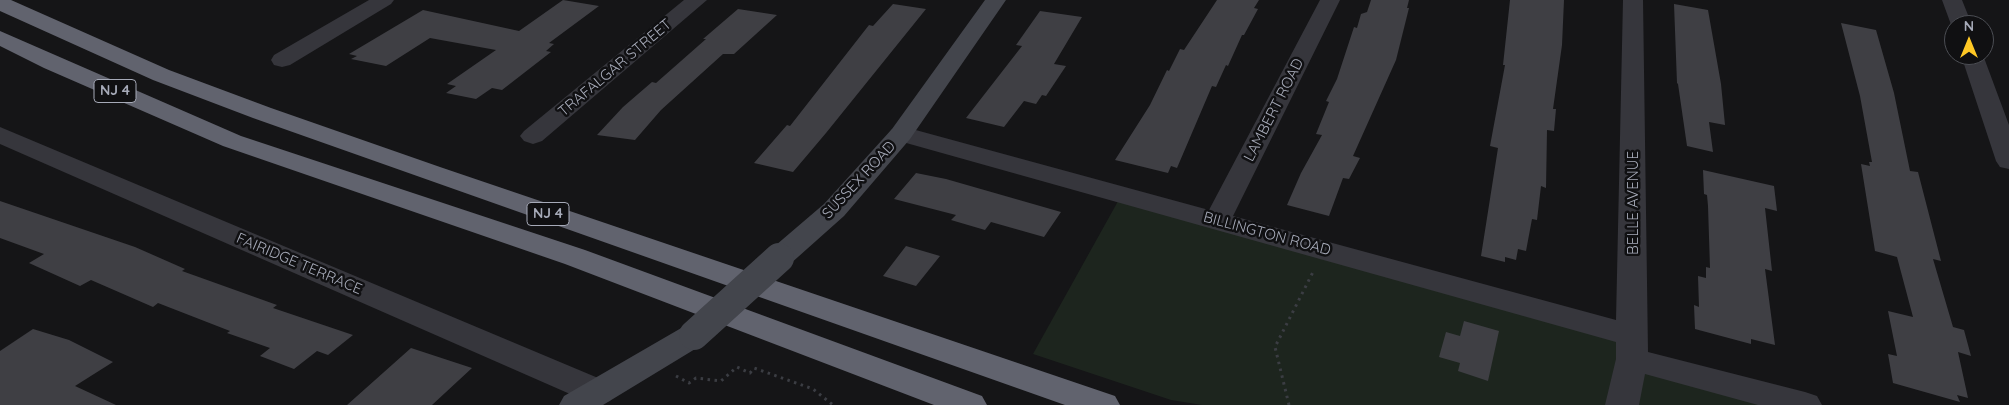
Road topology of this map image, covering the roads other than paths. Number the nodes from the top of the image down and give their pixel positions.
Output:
1 (384, 0) edge
2 (697, 0) edge
3 (996, 0) edge
4 (1330, 0) edge
5 (1633, 0) edge
6 (1952, 0) edge
7 (0, 3) edge
8 (1957, 15) edge
9 (0, 38) edge
10 (282, 60) dead end
11 (1975, 65) edge
12 (901, 134) junction
13 (0, 135) edge
14 (533, 136) dead end
15 (2009, 161) edge
16 (1217, 221) junction
17 (1632, 347) junction
18 (587, 399) edge
19 (970, 405) edge
20 (1103, 405) edge
21 (1622, 405) edge
22 (1805, 405) edge

1 - 10 street
2 - 14 street, TRAFALGAR STREET
3 - 12 street, SUSSEX ROAD
4 - 16 street, LAMBERT ROAD
5 - 17 street, BELLE AVENUE
6 - 8 street
7 - 20 highway, NJ 4
9 - 19 highway, NJ 4
11 - 15 street
12 - 16 street, BILLINGTON ROAD
12 - 18 street, SUSSEX ROAD, bridge
13 - 18 street, FAIRIDGE TERRACE
16 - 17 street, BILLINGTON ROAD
17 - 21 street, BELLE AVENUE
17 - 22 street, BILLINGTON ROAD

